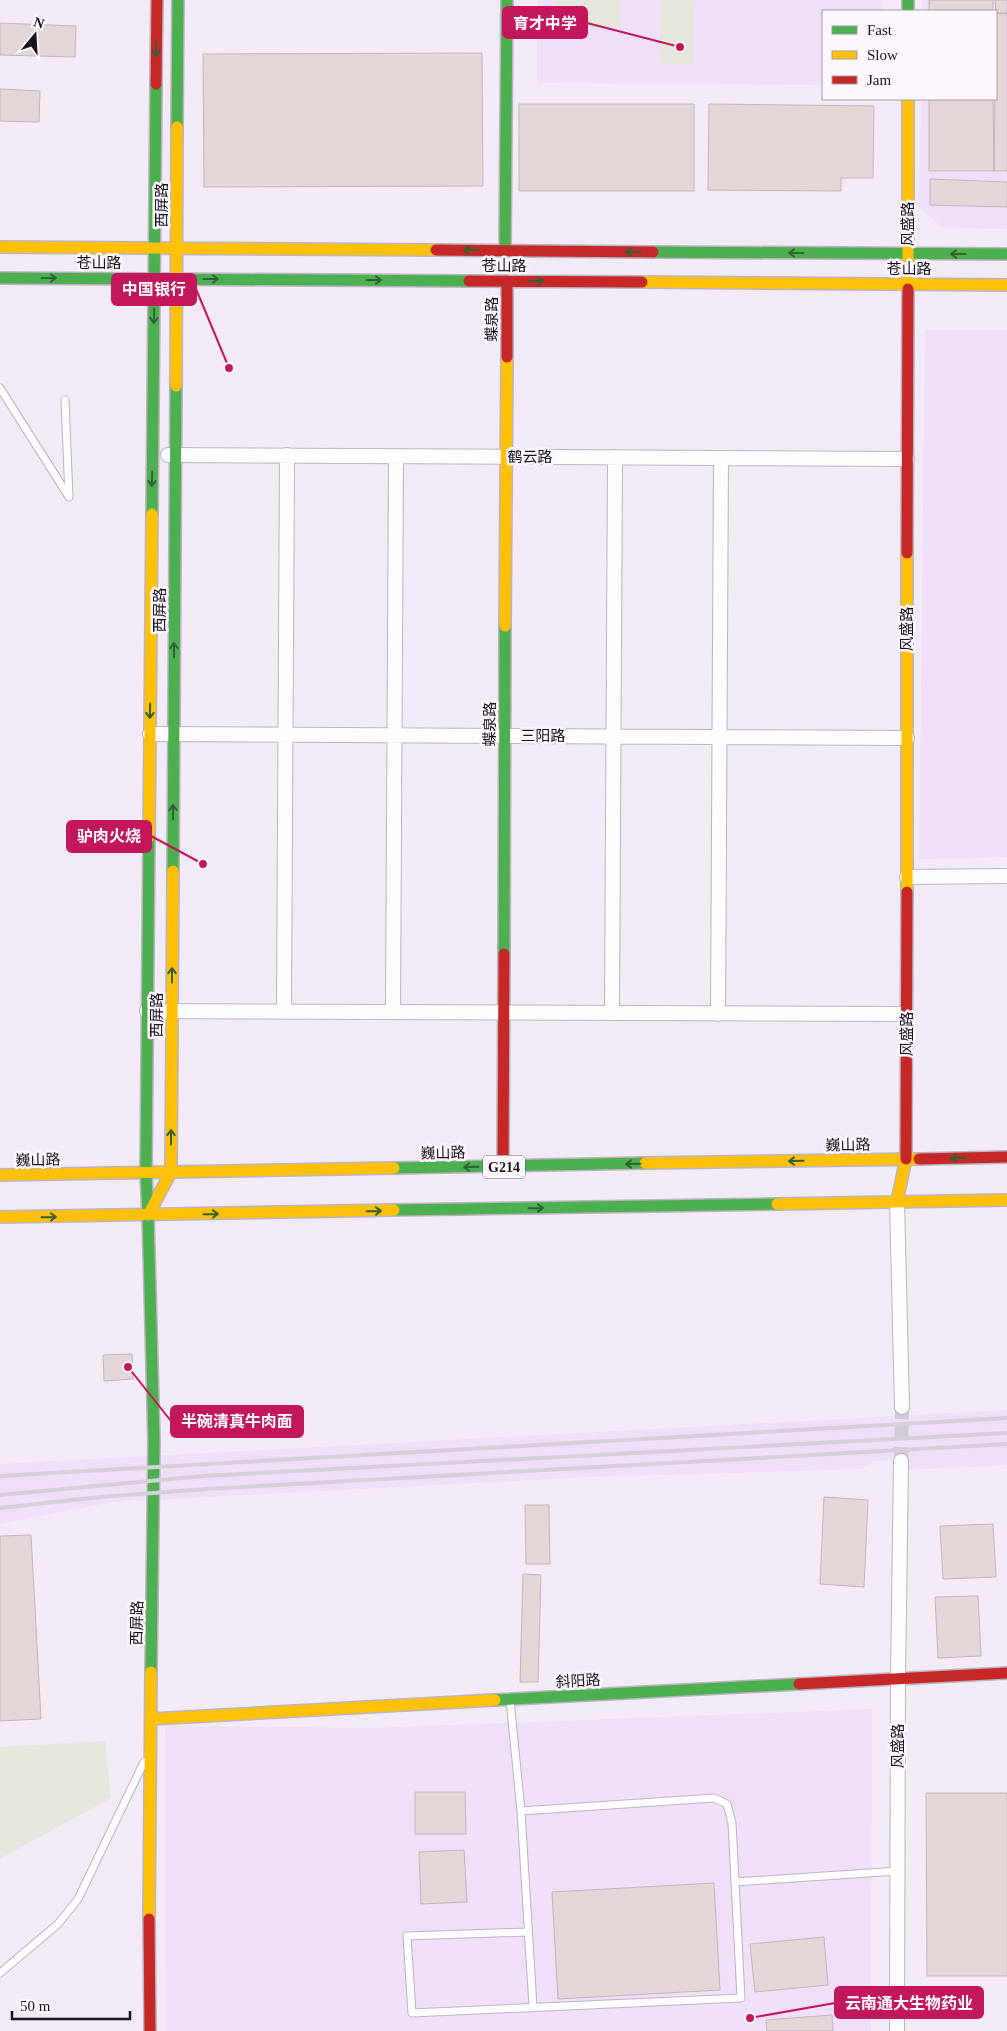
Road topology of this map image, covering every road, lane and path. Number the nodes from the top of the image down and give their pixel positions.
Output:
1 (156, 0) edge
2 (178, 0) edge
3 (507, 0) edge
4 (908, 100) edge
5 (0, 248) edge
6 (154, 248) junction
7 (177, 249) junction
8 (505, 251) junction
9 (908, 254) junction
10 (1007, 254) edge
11 (0, 278) edge
12 (154, 279) junction
13 (177, 279) junction
14 (507, 281) junction
15 (908, 284) junction
16 (1007, 285) edge
17 (0, 388) edge
18 (65, 400) dead end
19 (152, 455) junction
20 (176, 455) junction
21 (287, 456) junction
22 (396, 456) junction
23 (506, 456) junction
24 (615, 457) junction
25 (720, 458) junction
26 (907, 459) junction
27 (150, 734) junction
28 (174, 734) junction
29 (286, 735) junction
30 (395, 735) junction
31 (505, 736) junction
32 (613, 736) junction
33 (719, 737) junction
34 (907, 738) junction
35 (1007, 876) edge
36 (907, 877) junction
37 (147, 1011) junction
38 (172, 1011) junction
39 (284, 1011) junction
40 (393, 1012) junction
41 (504, 1012) junction
42 (612, 1013) junction
43 (718, 1014) junction
44 (907, 1014) junction
45 (1007, 1157) edge
46 (906, 1159) junction
47 (503, 1167) junction
48 (171, 1172) junction
49 (146, 1173) junction
50 (0, 1175) edge
51 (1007, 1200) edge
52 (897, 1201) junction
53 (148, 1215) junction
54 (0, 1217) edge
55 (902, 1407) tunnel mouth
56 (901, 1461) tunnel mouth
57 (1007, 1673) edge
58 (898, 1679) junction
59 (510, 1700) junction
60 (152, 1719) junction
61 (151, 1750) junction
62 (521, 1811) junction
63 (898, 1871) junction
64 (735, 1882) junction
65 (528, 1932) junction
66 (0, 1973) edge
67 (533, 2007) junction
68 (150, 2031) edge
69 (897, 2031) edge

1 -> 6 main road, 西屏路
2 - 7 main road, 西屏路
3 - 8 main road
4 - 9 main road, 风盛路
5 - 6 main road, 苍山路
6 - 7 main road, 苍山路
6 - 12 main road, 西屏路
8 -> 7 main road, 苍山路
7 - 13 main road, 西屏路
9 -> 8 main road, 苍山路
10 -> 9 main road, 苍山路
9 - 15 main road, 风盛路
11 -> 12 main road, 苍山路
12 - 13 main road, 苍山路
12 -> 19 main road, 西屏路
13 -> 14 main road, 苍山路
13 - 20 main road, 西屏路
14 -> 15 main road, 苍山路
14 - 23 main road, 蝶泉路
15 - 16 main road, 苍山路
15 - 26 main road, 风盛路
17 - 18 lane
19 - 20 street, 鹤云路
19 -> 27 main road, 西屏路
20 - 21 street, 鹤云路
28 -> 20 main road, 西屏路
21 - 22 street, 鹤云路
21 - 29 street
22 - 23 street, 鹤云路
22 - 30 street
23 - 24 street, 鹤云路
23 - 31 main road, 蝶泉路
24 - 25 street, 鹤云路
24 - 32 street
25 - 26 street, 鹤云路
25 - 33 street
26 - 34 main road, 风盛路
27 - 28 street, 三阳路
27 - 37 main road, 西屏路
28 - 29 street, 三阳路
38 -> 28 main road, 西屏路
29 - 30 street, 三阳路
29 - 39 street
30 - 31 street, 三阳路
30 - 40 street
31 - 32 street, 三阳路
31 - 41 main road, 蝶泉路
32 - 33 street, 三阳路
32 - 42 street
33 - 34 street, 三阳路
33 - 43 street
34 - 36 main road, 风盛路
35 - 36 street
36 - 44 main road, 风盛路
37 - 38 street
37 - 49 main road, 西屏路
38 - 39 street
48 -> 38 main road, 西屏路
39 - 40 street
40 - 41 street
41 - 42 street
41 - 47 main road, 蝶泉路
42 - 43 street
43 - 44 street
44 - 46 main road, 风盛路
45 -> 46 main road, 巍山路 / G214
46 -> 47 main road, 巍山路 / G214
46 - 52 main road, 风盛路
47 -> 48 main road, 巍山路 / G214
48 - 49 main road, 巍山路 / G214
48 - 53 main road, 西屏路
49 - 50 main road, 巍山路 / G214
49 - 53 main road, 西屏路
51 - 52 main road
53 -> 52 main road
52 - 55 street
54 -> 53 main road
53 - 60 main road, 西屏路
56 - 58 street, 风盛路
57 - 58 main road, 斜阳路
58 - 59 main road, 斜阳路
58 - 63 street, 风盛路
59 - 60 main road, 斜阳路
59 - 62 lane
60 - 61 main road, 西屏路
61 - 66 lane
61 - 68 main road, 西屏路
62 - 64 lane
62 - 65 lane
63 - 64 lane
63 - 69 street, 风盛路
64 - 67 lane
65 - 67 lane
65 - 67 lane

